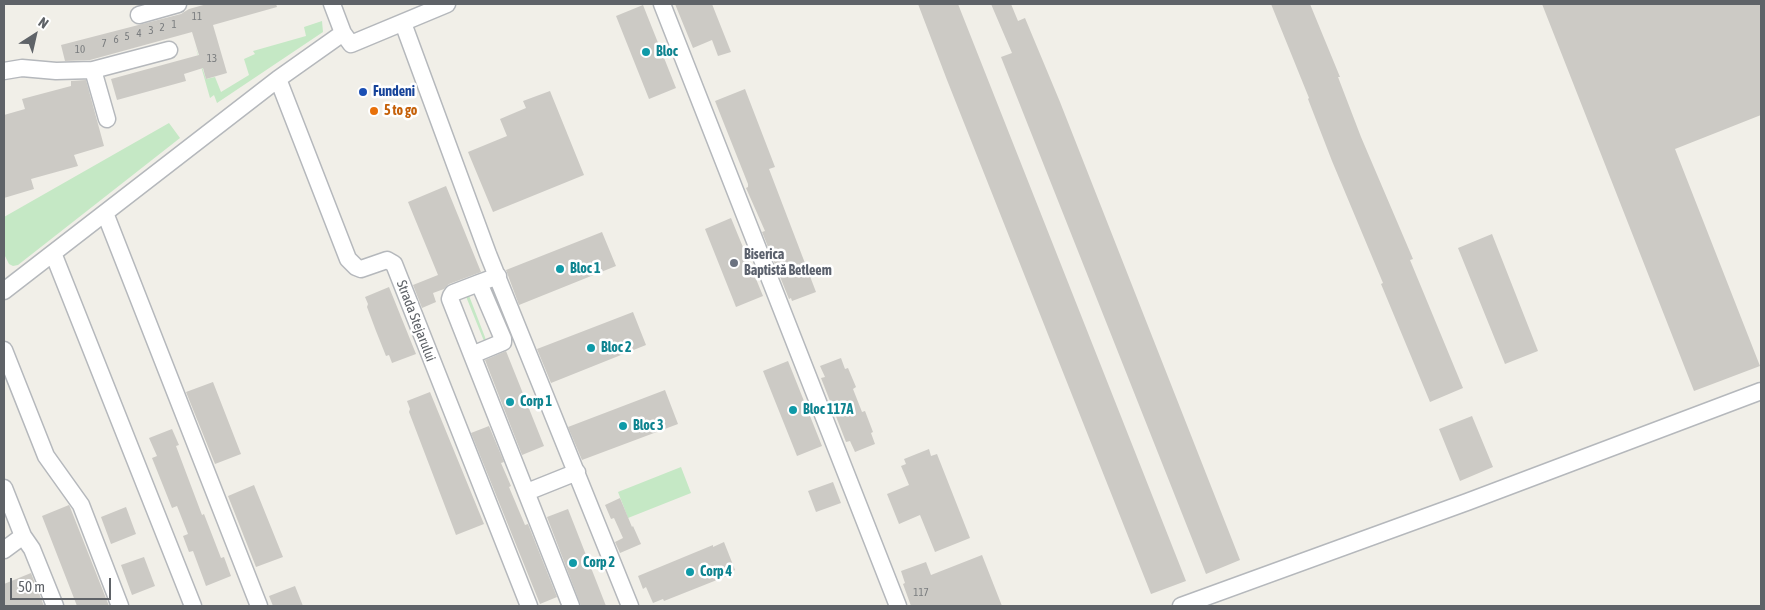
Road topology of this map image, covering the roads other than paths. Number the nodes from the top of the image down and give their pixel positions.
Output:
1 (178, 4) edge
2 (332, 4) edge
3 (447, 4) edge
4 (662, 4) edge
5 (139, 14) dead end
6 (402, 23) junction
7 (347, 38) junction
8 (169, 50) dead end
9 (93, 70) junction
10 (4, 71) edge
11 (278, 79) junction
12 (107, 119) dead end
13 (105, 213) junction
14 (53, 253) junction
15 (498, 276) junction
16 (479, 283) junction
17 (4, 291) edge
18 (4, 350) edge
19 (472, 355) junction
20 (1761, 391) edge
21 (577, 472) junction
22 (4, 488) edge
23 (527, 492) junction
24 (23, 536) junction
25 (4, 550) edge
26 (55, 606) edge
27 (120, 606) edge
28 (194, 606) edge
29 (259, 606) edge
30 (529, 606) edge
31 (571, 606) edge
32 (630, 606) edge
33 (898, 606) edge
34 (1181, 606) edge

1 - 5 street
2 - 7 street
3 - 6 street
4 - 33 street
6 - 7 street
6 - 15 street
7 - 11 street
8 - 9 street
9 - 10 street
9 - 12 street
11 - 13 street
11 - 30 street, Strada Stejarului
13 - 14 street
13 - 29 street
14 - 17 street
14 - 28 street
15 - 16 street
15 - 21 street
16 - 19 street
16 - 19 street
18 - 27 street
19 - 23 street
20 - 34 street
21 - 23 street
21 - 32 street
22 - 24 street
23 - 31 street
24 - 25 street
24 - 26 street

